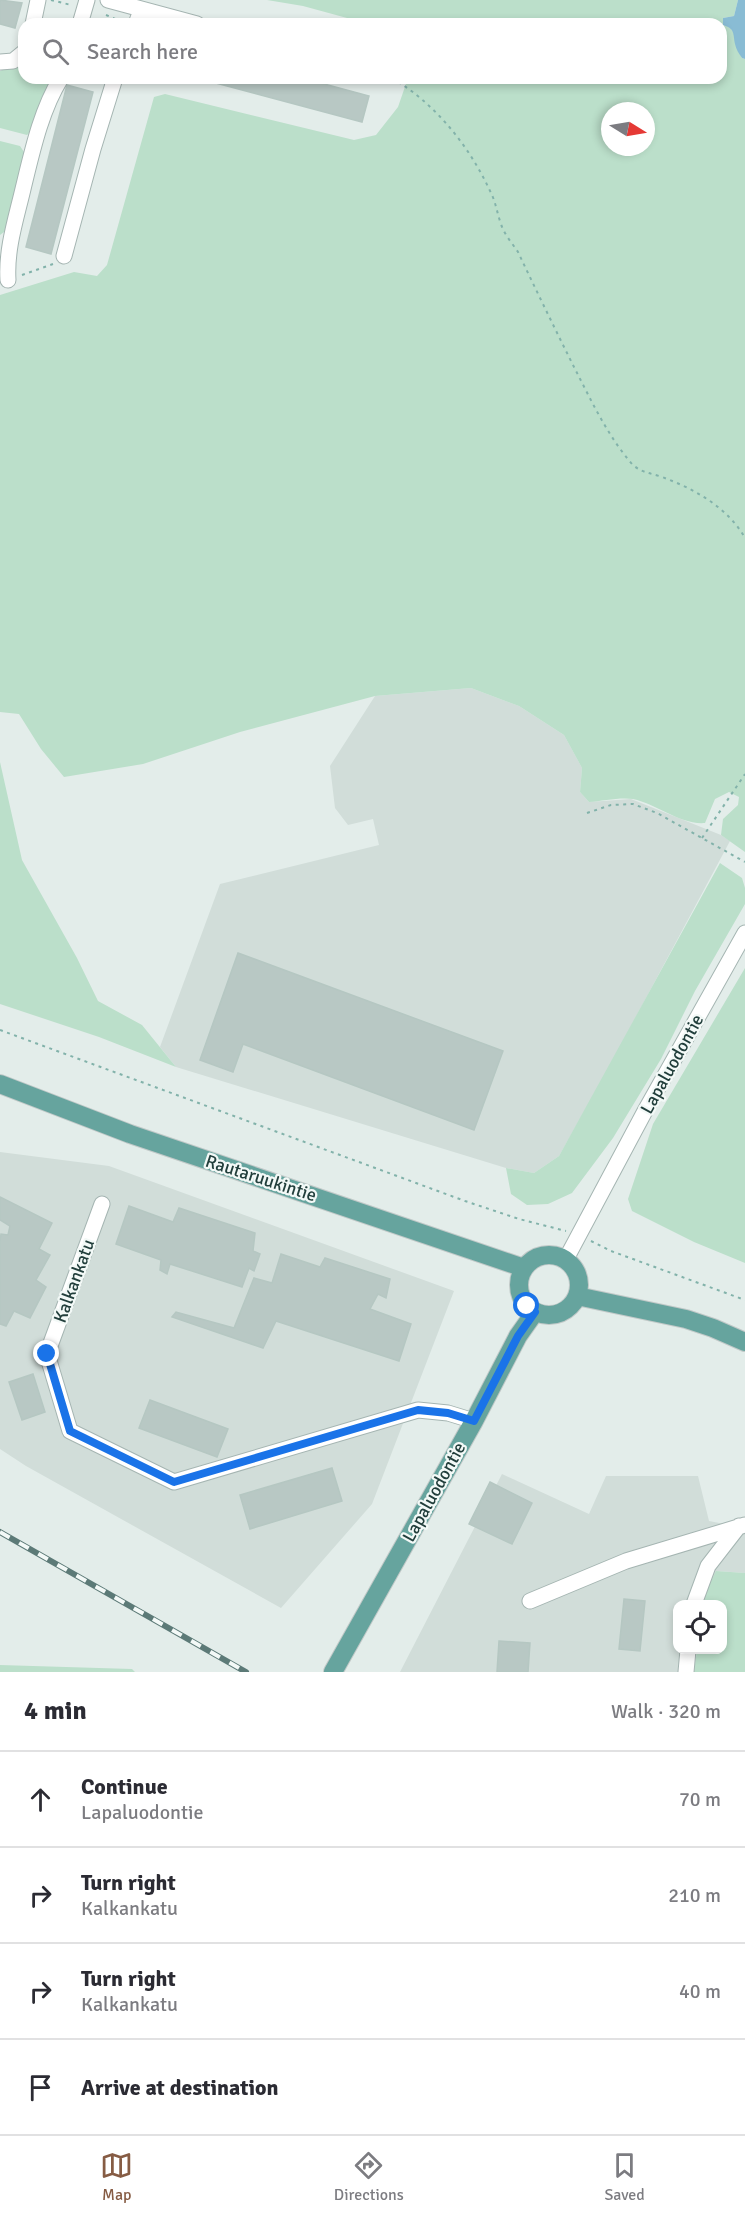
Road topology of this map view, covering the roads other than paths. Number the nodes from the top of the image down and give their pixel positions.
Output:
1 (38, 0) edge
2 (87, 0) edge
3 (108, 0) edge
4 (138, 17) edge
5 (34, 18) edge
6 (82, 18) edge
7 (18, 57) edge
8 (0, 62) edge
9 (58, 84) edge
10 (113, 84) edge
11 (64, 256) road end
12 (8, 280) road end
13 (745, 933) edge
14 (0, 1084) edge
15 (102, 1204) dead end
16 (566, 1259) junction
17 (524, 1268) junction
18 (578, 1296) junction
19 (535, 1312) junction
20 (745, 1342) edge
21 (474, 1421) junction
22 (742, 1525) edge
23 (696, 1600) edge
24 (530, 1602) dead end
25 (688, 1654) edge
26 (333, 1672) edge
27 (686, 1672) edge

1 - 5 street
2 - 6 street
3 - 4 street
7 - 8 street
9 - 12 street
10 - 11 street
13 - 16 street, Lapaluodontie
14 - 17 main road, Rautaruukintie
15 - 21 street, Kalkankatu
16 - 17 main road
16 - 18 main road
17 - 19 main road
18 - 19 main road
18 - 20 main road
19 - 21 main road, Lapaluodontie
21 - 26 main road, Lapaluodontie
22 - 23 street
22 - 24 street
25 - 27 street

